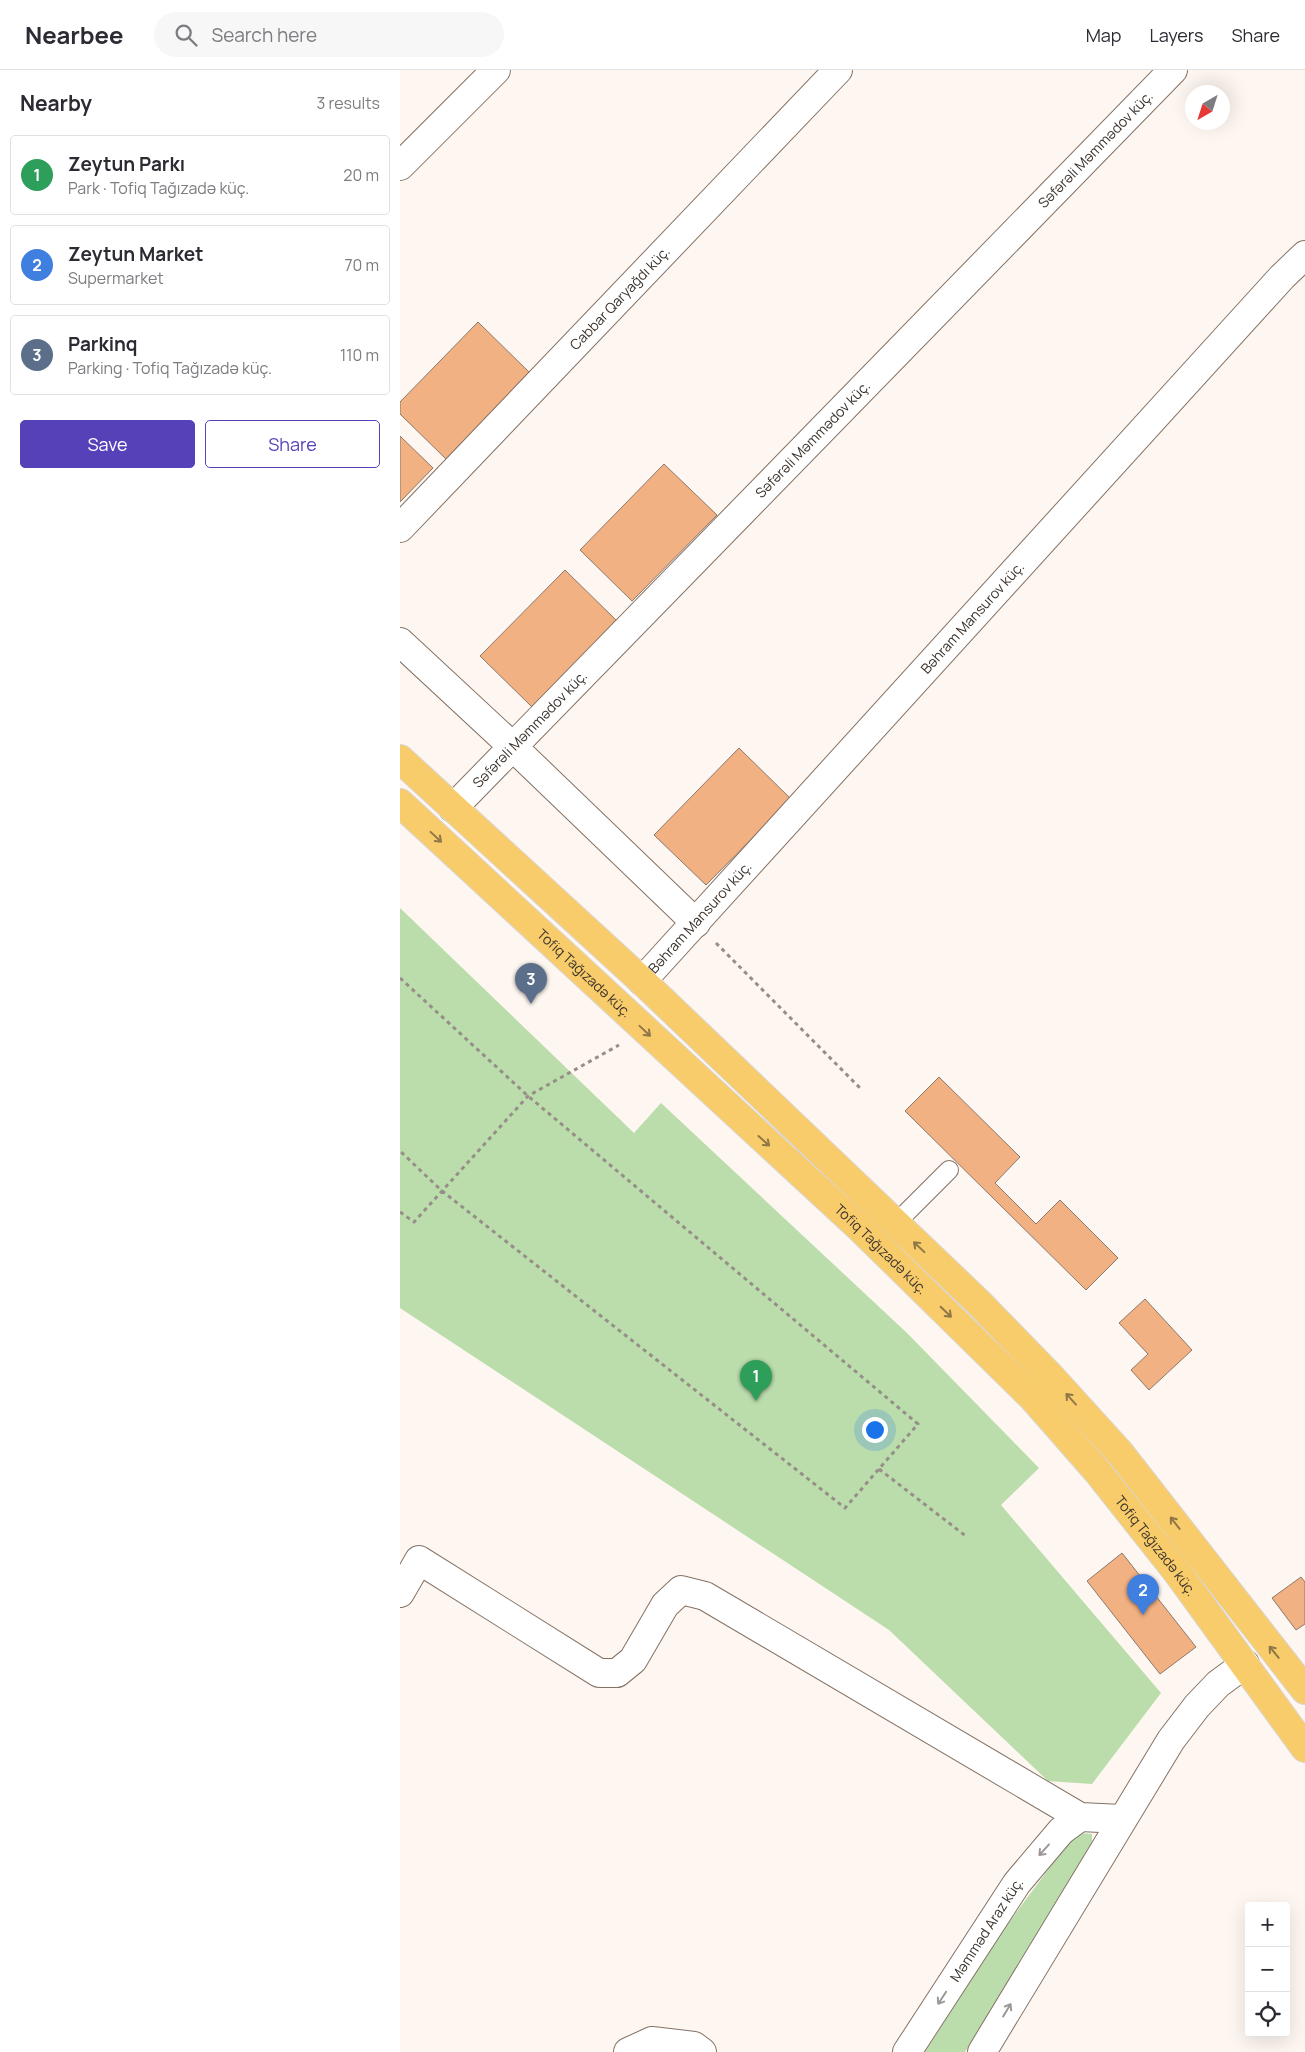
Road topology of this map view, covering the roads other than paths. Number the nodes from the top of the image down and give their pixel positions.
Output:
1 (496, 70) edge
2 (838, 70) edge
3 (1173, 70) edge
4 (400, 166) edge
5 (1305, 254) edge
6 (400, 528) edge
7 (400, 642) edge
8 (512, 746) junction
9 (400, 759) edge
10 (400, 804) edge
11 (453, 808) junction
12 (696, 923) junction
13 (642, 981) junction
14 (949, 1170) dead end
15 (894, 1224) junction
16 (409, 1554) edge
17 (400, 1593) edge
18 (1245, 1664) junction
19 (1305, 1690) edge
20 (1305, 1748) edge
21 (1080, 1817) junction
22 (1122, 1819) junction
23 (628, 2052) edge
24 (702, 2052) edge
25 (907, 2052) edge
26 (982, 2052) edge

1 - 4 street
2 - 6 street, Cabbar Qaryağdı küç.
3 - 8 street, Səfərəli Məmmədov küç.
5 - 12 street, Bəhram Mansurov küç.
7 - 8 street
8 - 11 street, Səfərəli Məmmədov küç.
8 - 12 street
9 - 11 main road, Tofiq Tağızadə küç.
10 -> 18 main road, Tofiq Tağızadə küç.
11 - 13 main road, Tofiq Tağızadə küç.
12 - 13 street, Bəhram Mansurov küç.
13 - 15 main road, Tofiq Tağızadə küç.
14 - 15 lane
19 -> 15 main road, Tofiq Tağızadə küç.
16 - 17 street
16 - 21 street
18 - 20 main road, Tofiq Tağızadə küç.
18 - 22 street
21 - 22 street
21 -> 25 street, Məmməd Araz küç.
26 -> 22 street
23 - 24 street

